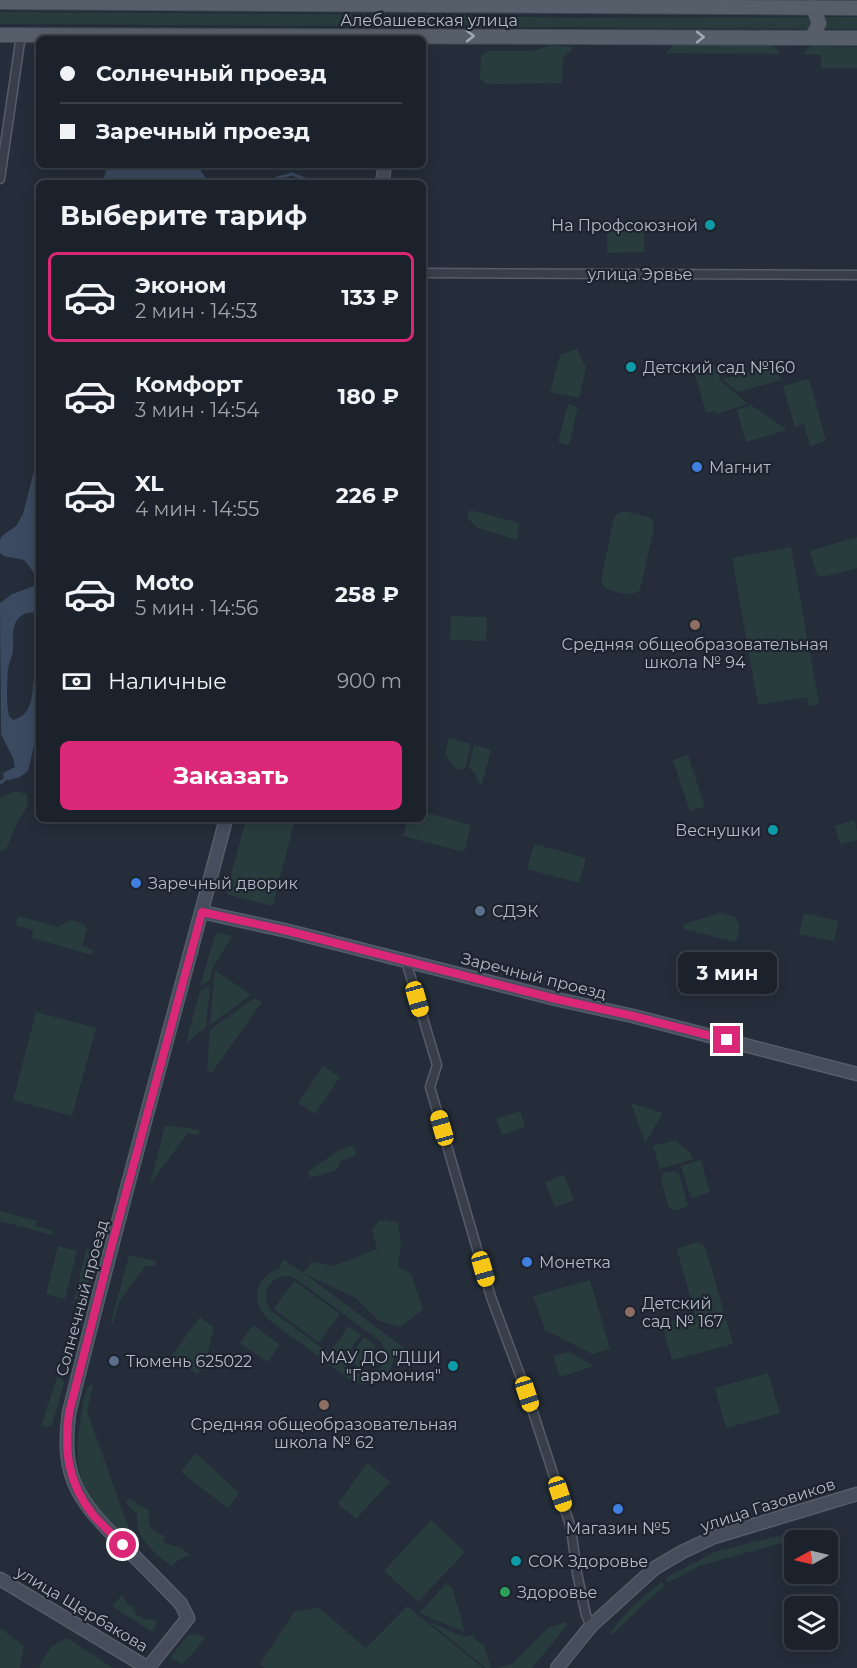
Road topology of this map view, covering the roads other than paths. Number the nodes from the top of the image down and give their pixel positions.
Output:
1 (0, 2) edge
2 (813, 7) junction
3 (857, 8) edge
4 (0, 35) edge
5 (21, 35) junction
6 (151, 36) edge
7 (426, 38) edge
8 (812, 38) junction
9 (857, 38) edge
10 (0, 179) edge
11 (426, 273) edge
12 (857, 275) edge
13 (225, 822) edge
14 (202, 912) junction
15 (406, 961) junction
16 (857, 1074) edge
17 (857, 1494) edge
18 (0, 1579) edge
19 (591, 1626) junction
20 (148, 1668) edge
21 (556, 1668) edge

1 - 2 main road, Алебашевская улица
2 - 3 main road, Алебашевская улица
2 - 8 main road
4 - 5 main road, Алебашевская улица
5 - 6 main road, Алебашевская улица
5 - 10 street
7 -> 8 main road, Алебашевская улица
8 - 9 main road, Алебашевская улица
11 - 12 street, улица Эрвье
13 - 14 street, Солнечный проезд
14 - 15 street, Заречный проезд
14 - 20 street, Солнечный проезд
15 - 16 street, Заречный проезд
15 - 19 street
17 - 19 street, улица Газовиков
18 - 20 street, улица Щербакова
19 - 21 street, улица Газовиков

